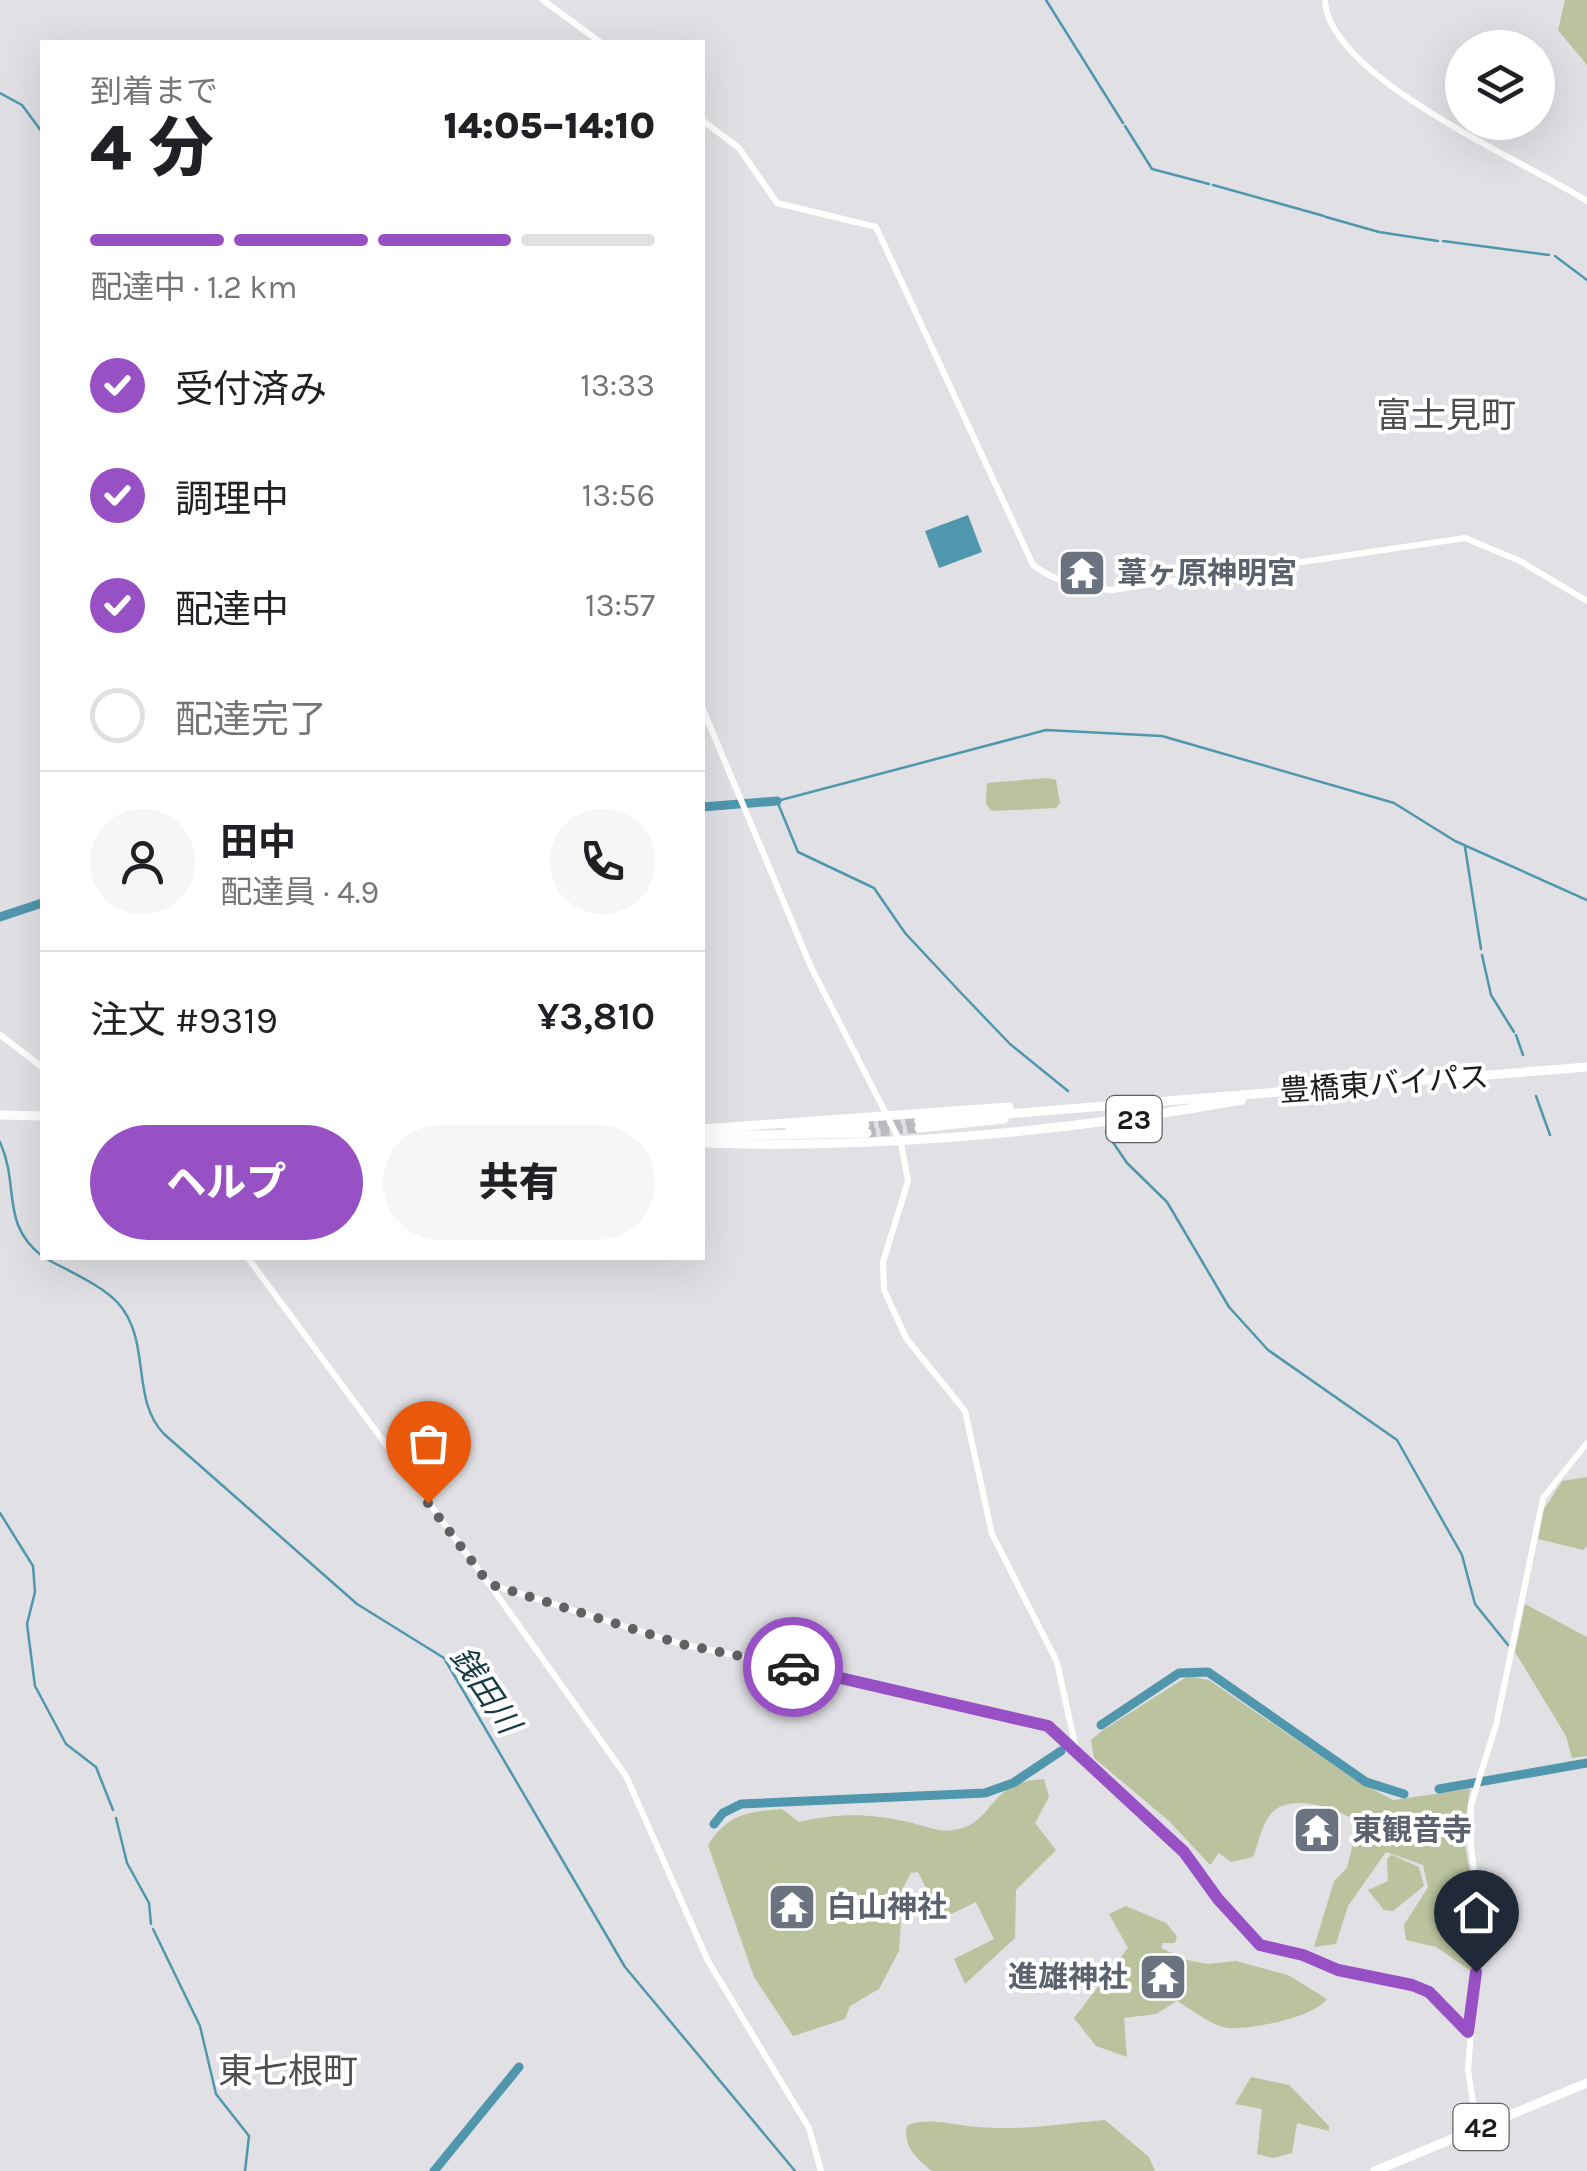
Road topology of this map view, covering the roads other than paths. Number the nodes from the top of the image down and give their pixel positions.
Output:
1 (543, 0) edge
2 (1325, 0) edge
3 (597, 40) edge
4 (705, 122) edge
5 (1587, 201) edge
6 (1587, 601) edge
7 (705, 713) edge
8 (0, 1035) edge
9 (40, 1065) edge
10 (1587, 1067) edge
11 (1296, 1091) junction
12 (1181, 1100) junction
13 (1098, 1106) junction
14 (886, 1114) junction
15 (0, 1115) edge
16 (40, 1116) edge
17 (866, 1129) tunnel mouth
18 (705, 1135) edge
19 (705, 1135) edge
20 (705, 1135) edge
21 (901, 1143) junction
22 (249, 1260) edge
23 (1587, 1443) edge
24 (489, 1584) junction
25 (1076, 1750) junction
26 (1468, 2032) junction
27 (1587, 2083) edge
28 (1477, 2128) junction
29 (820, 2171) edge
30 (1375, 2171) edge

1 - 3 street
2 - 5 street
4 - 6 street
7 - 14 street
8 - 9 street
10 - 11 highway, 豊橋東バイパス / 23
11 - 12 highway, 豊橋東バイパス / 23
11 - 21 highway, 23
12 - 13 highway, 豊橋東バイパス / 23
12 - 13 highway, 豊橋東バイパス / 23
13 - 14 highway, 23
14 - 18 highway
14 - 21 street
15 - 16 highway
17 - 20 highway
19 - 21 highway
21 - 25 street
22 - 24 street
23 - 26 street
24 - 25 street
24 - 29 street
25 - 26 street
26 - 28 street
27 - 28 highway, 42
28 - 30 highway, 42

